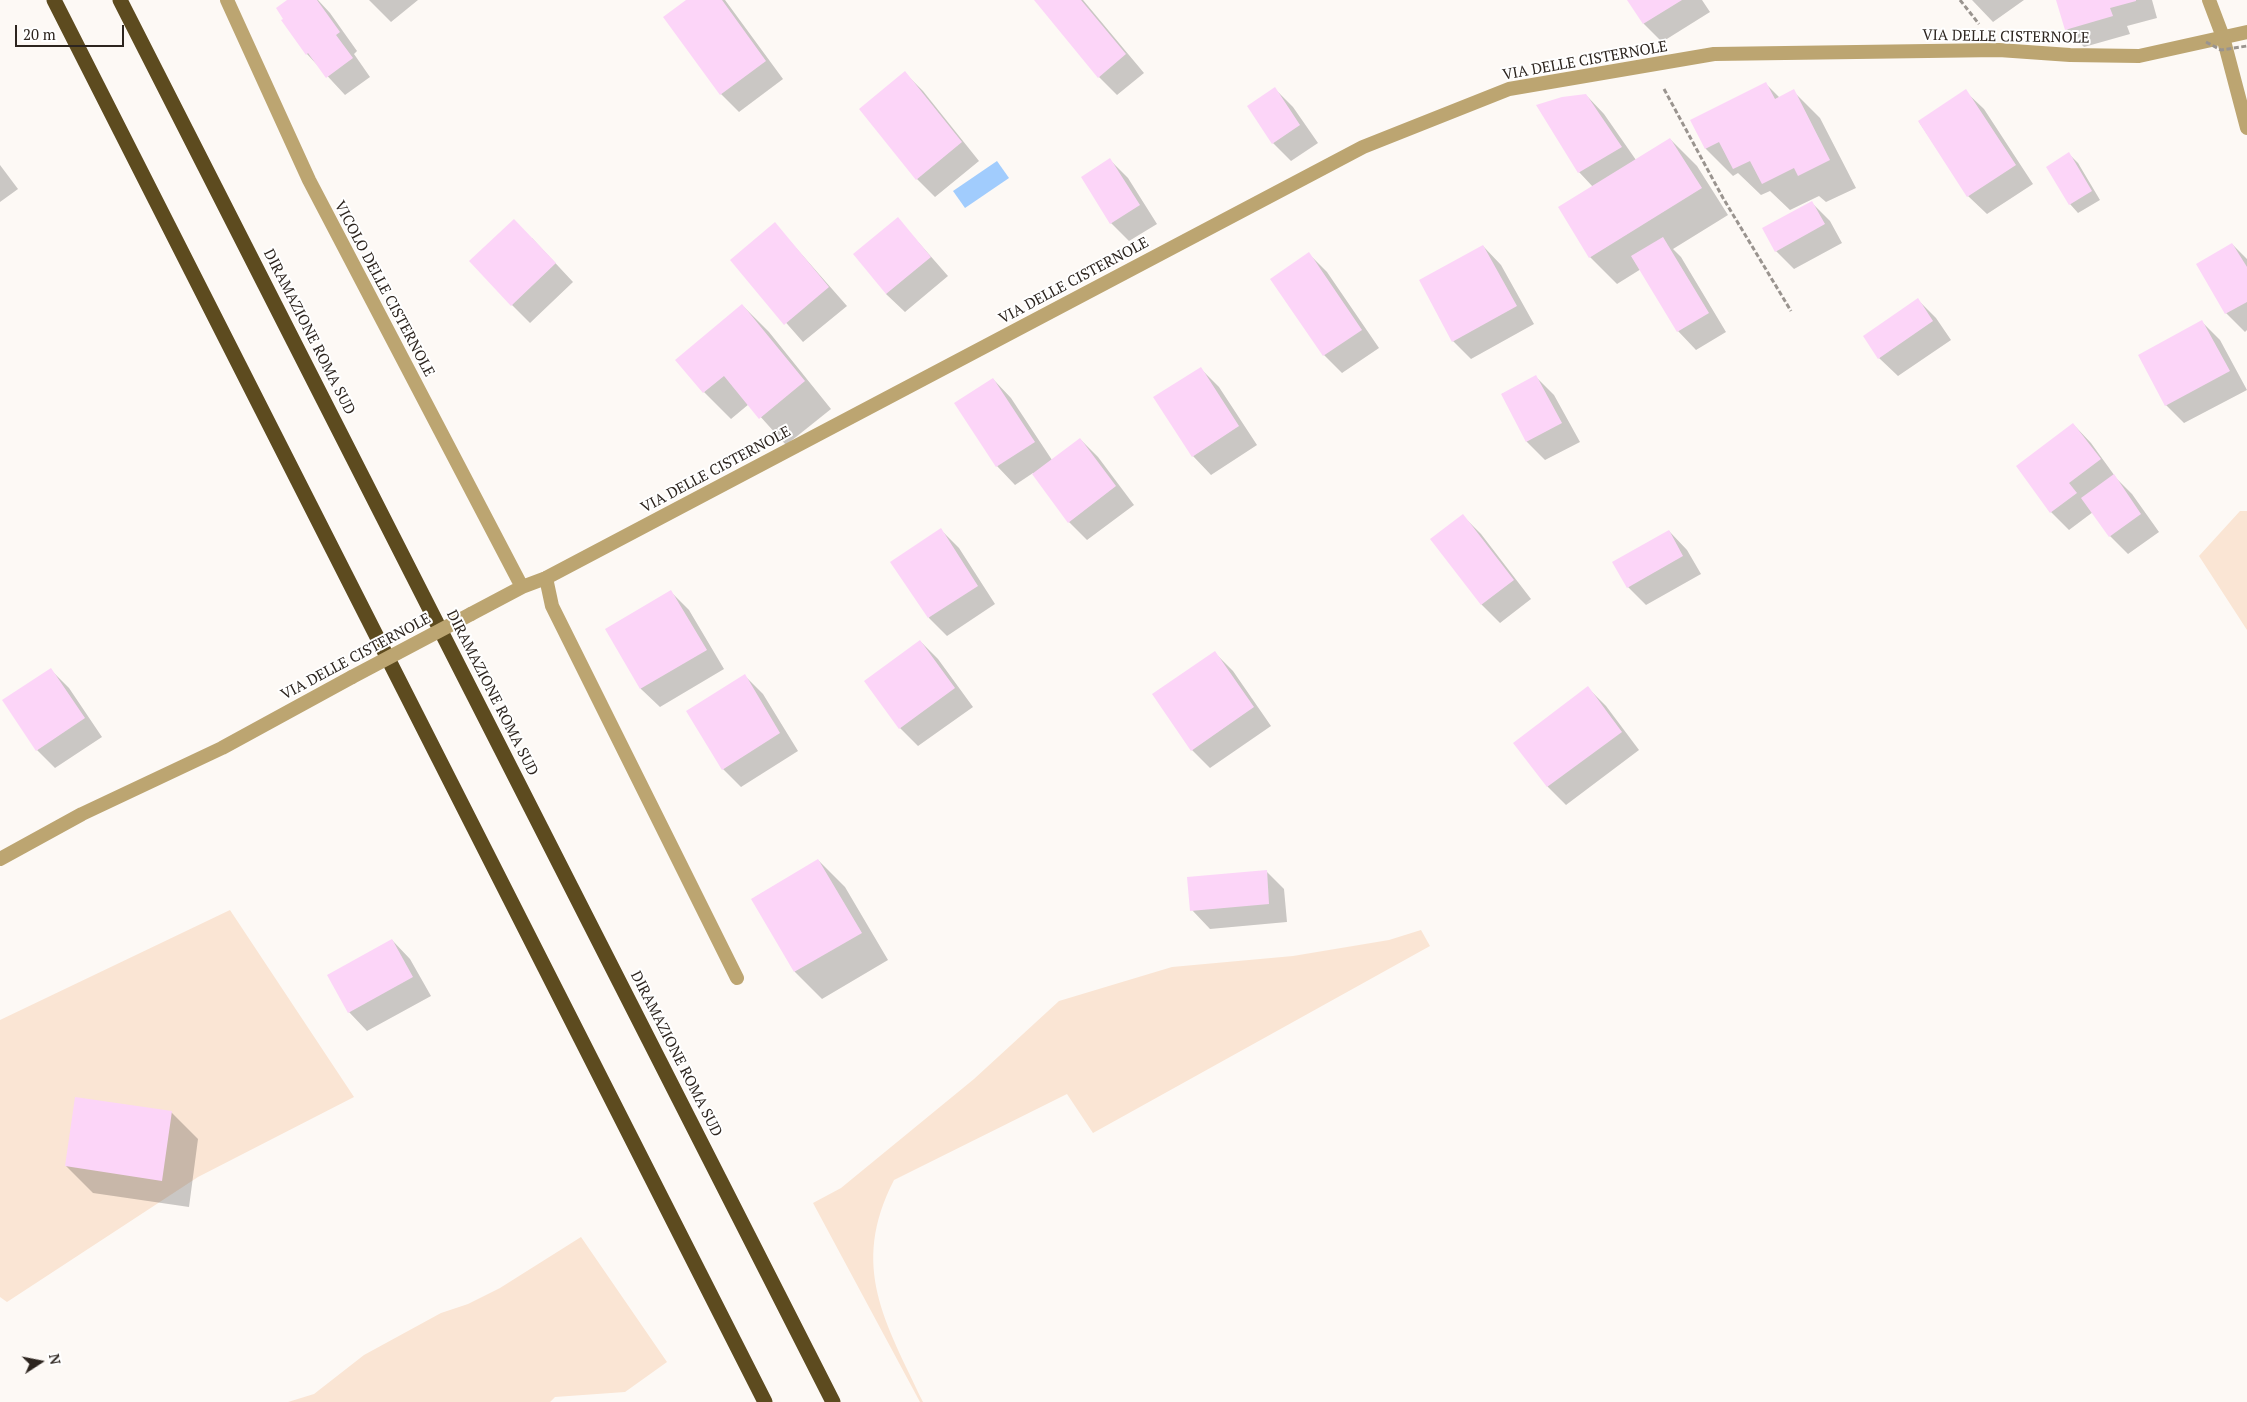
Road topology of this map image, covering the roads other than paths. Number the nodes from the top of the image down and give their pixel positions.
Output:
1 (54, 0) edge
2 (120, 0) edge
3 (227, 0) edge
4 (2209, 0) edge
5 (2247, 32) edge
6 (2222, 37) junction
7 (2247, 128) edge
8 (546, 578) junction
9 (522, 588) junction
10 (0, 859) edge
11 (736, 978) dead end
12 (765, 1402) edge
13 (833, 1402) edge

1 - 12 highway
2 - 13 highway, DIRAMAZIONE ROMA SUD
3 - 9 street, VICOLO DELLE CISTERNOLE
4 - 6 street
5 - 6 street, VIA DELLE CISTERNOLE
6 - 7 street
6 - 8 street, VIA DELLE CISTERNOLE
8 - 9 street, VIA DELLE CISTERNOLE
8 - 11 street
9 - 10 street, VIA DELLE CISTERNOLE, bridge

